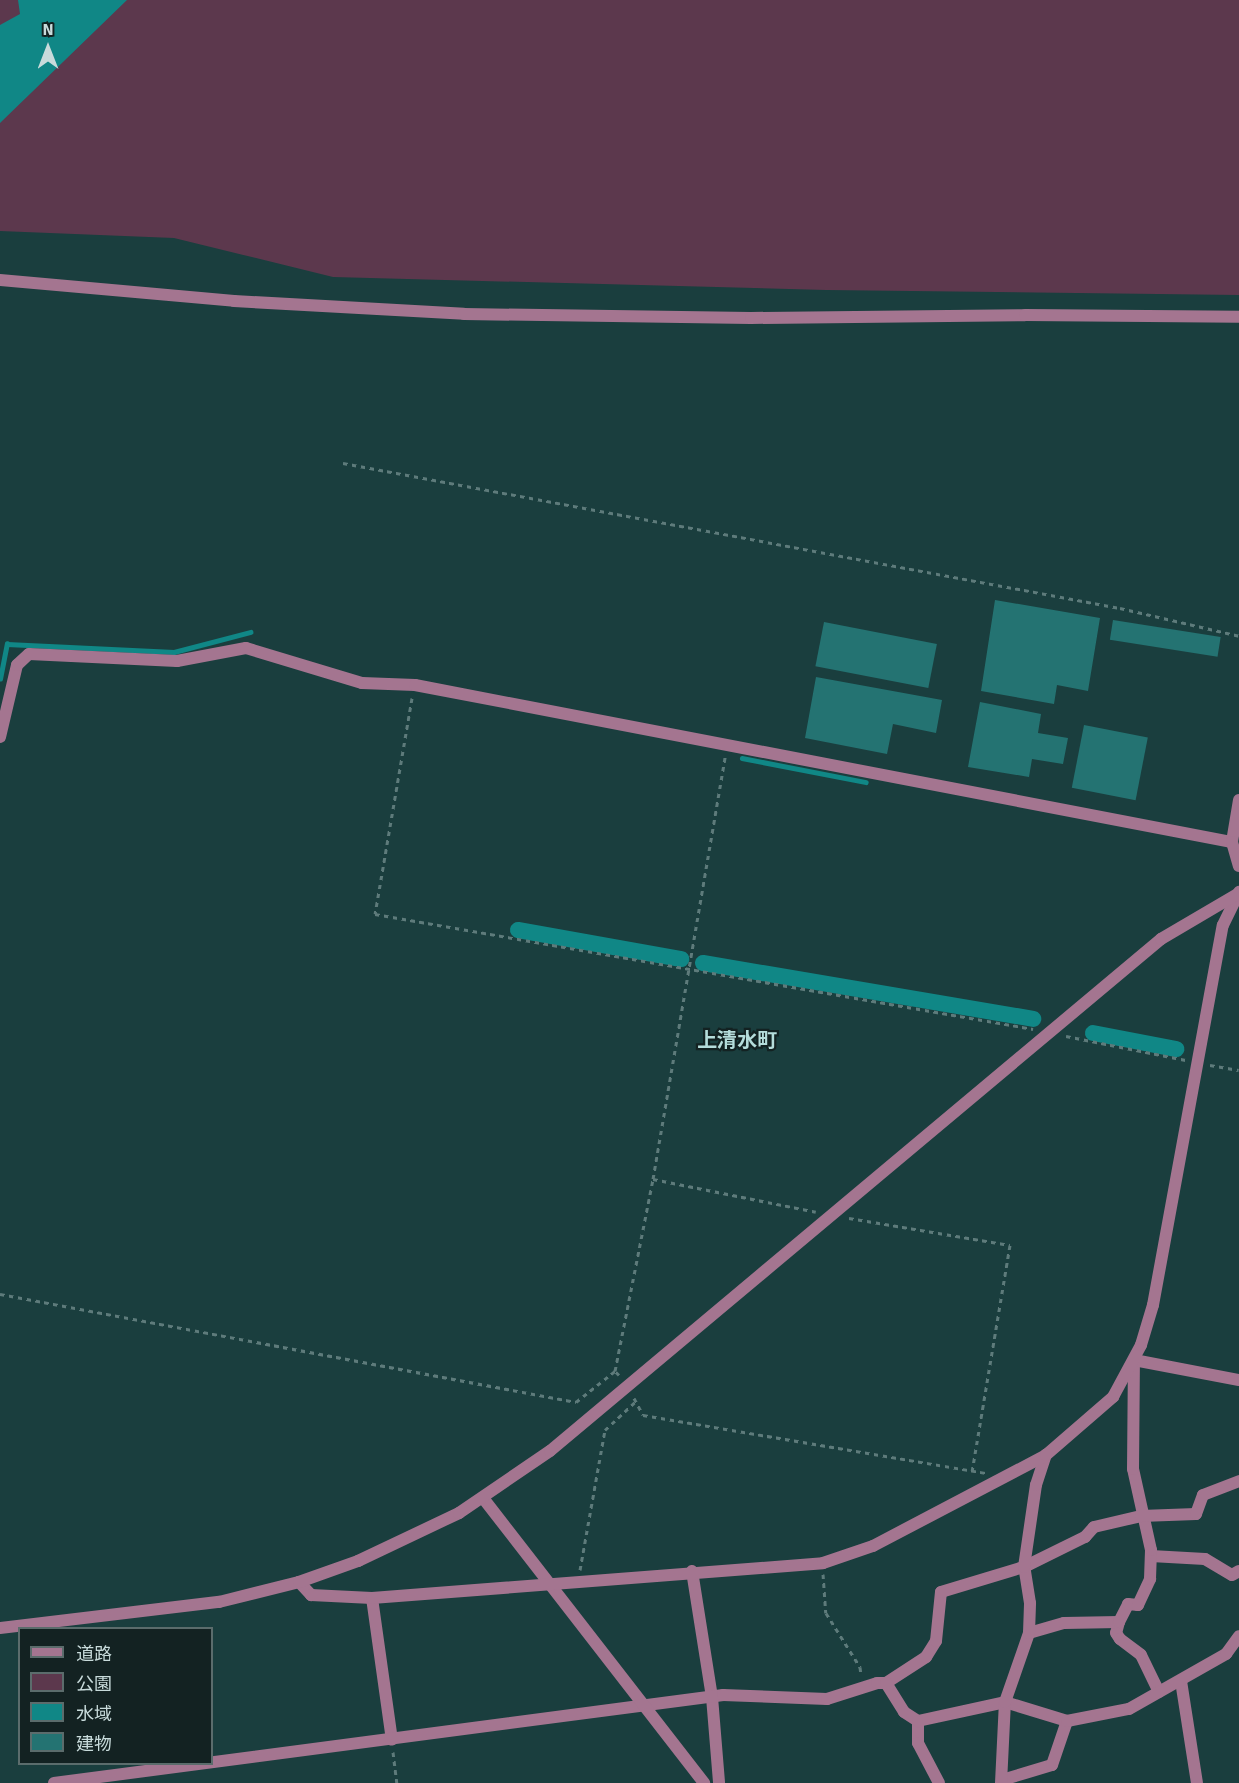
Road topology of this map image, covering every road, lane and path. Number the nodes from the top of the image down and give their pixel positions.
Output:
1 (0, 280) edge
2 (1239, 317) edge
3 (343, 463) dead end
4 (1239, 636) edge
5 (415, 685) junction
6 (0, 737) edge
7 (727, 747) junction
8 (1239, 800) edge
9 (1232, 842) junction
10 (1239, 866) edge
11 (1239, 892) edge
12 (688, 968) junction
13 (1047, 1032) junction
14 (1197, 1062) junction
15 (1239, 1070) edge
16 (653, 1179) junction
17 (830, 1215) junction
18 (0, 1294) edge
19 (1134, 1360) junction
20 (615, 1371) junction
21 (1239, 1380) edge
22 (628, 1386) junction
23 (636, 1401) junction
24 (1046, 1455) junction
25 (972, 1471) junction
26 (1004, 1476) junction
27 (1239, 1481) edge
28 (483, 1498) junction
29 (1141, 1516) junction
30 (1151, 1556) junction
31 (823, 1563) junction
32 (1024, 1567) junction
33 (692, 1570) junction
34 (1239, 1571) edge
35 (299, 1582) junction
36 (577, 1583) junction
37 (554, 1586) junction
38 (372, 1598) junction
39 (1119, 1622) junction
40 (0, 1628) edge
41 (1029, 1633) junction
42 (1239, 1636) edge
43 (1181, 1681) junction
44 (886, 1683) junction
45 (862, 1689) junction
46 (1159, 1692) junction
47 (712, 1697) junction
48 (1005, 1702) junction
49 (644, 1708) junction
50 (918, 1721) junction
51 (1067, 1721) junction
52 (392, 1740) junction
53 (213, 1763) edge
54 (195, 1765) edge
55 (1002, 1781) edge
56 (54, 1783) edge
57 (397, 1783) edge
58 (704, 1783) edge
59 (719, 1783) edge
60 (939, 1783) edge
61 (1197, 1783) edge

1 - 2 street
3 - 4 path
5 - 6 street
5 - 7 street
5 - 12 path
7 - 9 street
7 - 12 path
8 - 9 street
9 - 10 street
11 - 13 street
11 - 14 street
12 - 13 path
12 - 16 path
13 - 14 path
13 - 17 street
14 - 15 path
14 - 19 street
16 - 17 path
16 - 20 path
17 - 22 street
17 - 25 path
18 - 20 path
19 - 21 street
19 - 24 street
19 - 29 street
20 - 22 path
22 - 23 path
22 - 28 street
23 - 25 path
23 - 36 path
24 - 26 street
24 - 32 street
25 - 26 path
26 - 31 street
27 - 29 street
28 - 35 street
28 - 37 street
29 - 30 street
29 - 32 street
30 - 34 street
30 - 39 street
31 - 33 street
31 - 45 path
32 - 41 street
32 - 44 street
33 - 36 street
33 - 47 street
35 - 38 street
35 - 40 street
36 - 37 street
37 - 38 street
37 - 49 street
38 - 52 street
39 - 41 street
39 - 46 street
41 - 48 street
42 - 43 street
43 - 46 street
43 - 61 street
44 - 45 street
44 - 50 street
45 - 47 street
46 - 51 street
47 - 49 street
47 - 59 street
48 - 50 street
48 - 51 street
48 - 55 street
49 - 52 street
49 - 58 street
50 - 60 street
51 - 55 street
52 - 53 street
52 - 57 path
54 - 56 street

